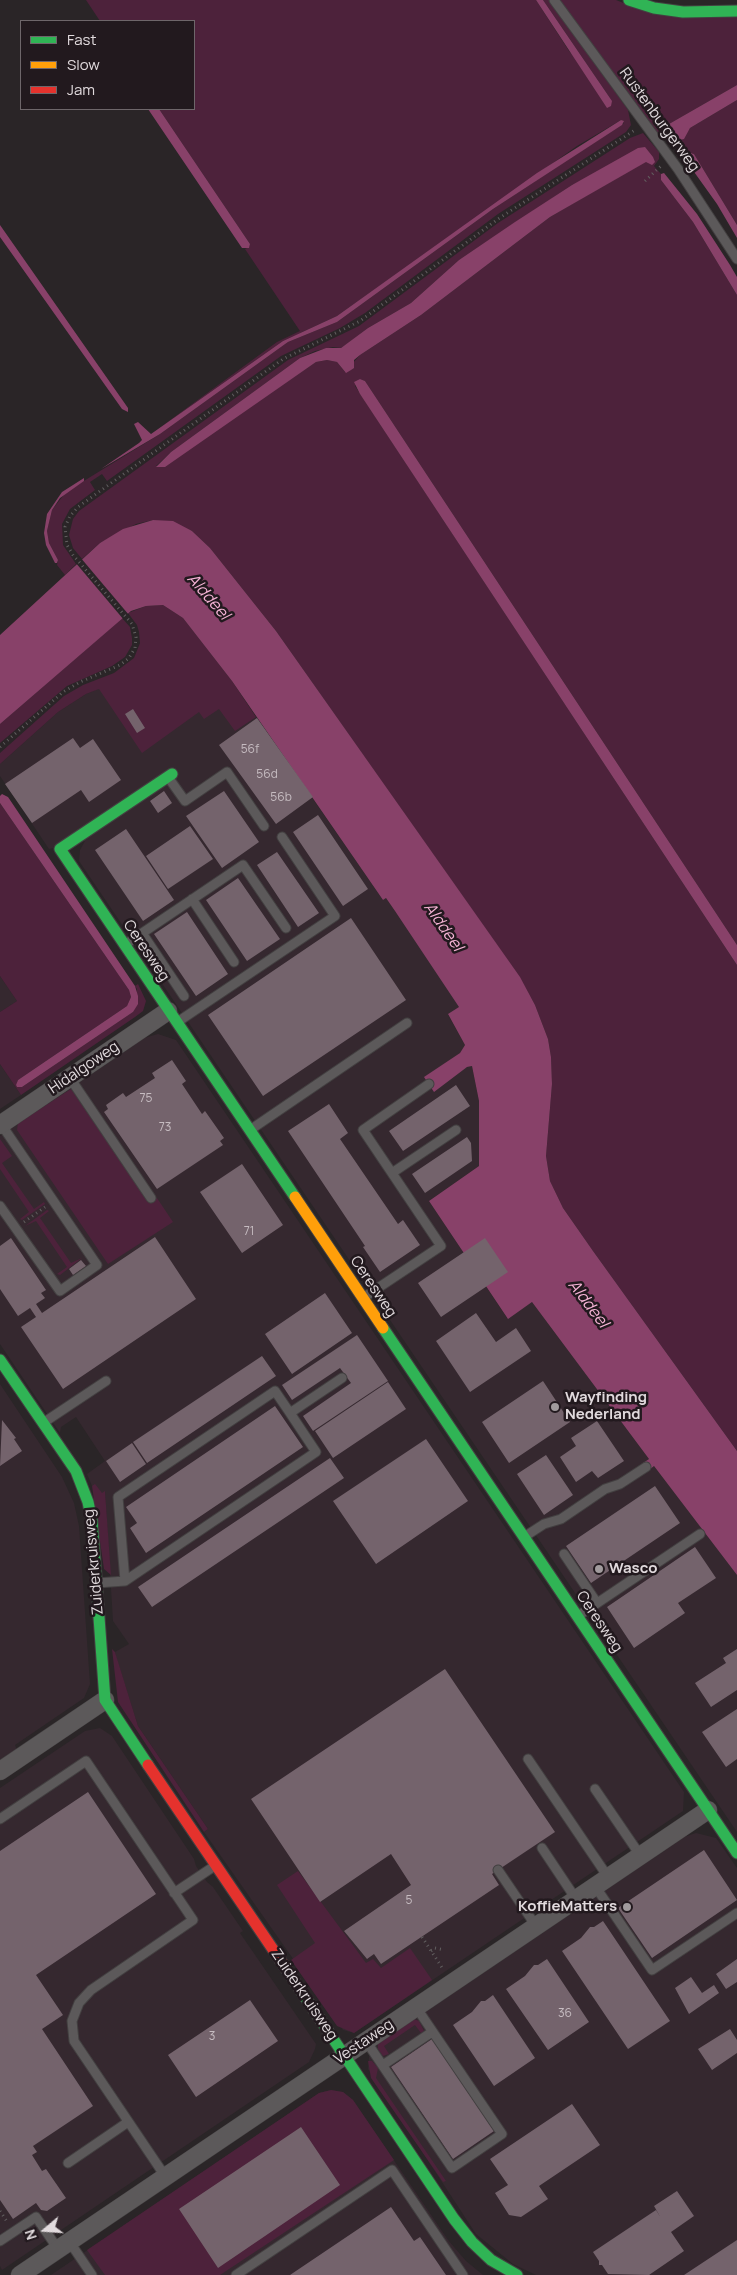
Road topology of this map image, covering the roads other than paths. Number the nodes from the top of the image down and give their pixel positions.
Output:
1 (554, 0) edge
2 (629, 0) edge
3 (737, 11) edge
4 (737, 259) edge
5 (170, 776) joint
6 (264, 826) dead end
7 (282, 838) dead end
8 (192, 899) junction
9 (286, 928) dead end
10 (142, 933) junction
11 (124, 945) junction
12 (234, 962) dead end
13 (184, 996) dead end
14 (172, 1017) junction
15 (407, 1023) dead end
16 (70, 1078) junction
17 (429, 1084) dead end
18 (1, 1125) edge
19 (249, 1130) junction
20 (456, 1130) dead end
21 (392, 1173) junction
22 (151, 1198) dead end
23 (0, 1206) edge
24 (363, 1299) junction
25 (0, 1360) edge
26 (342, 1378) dead end
27 (106, 1381) dead end
28 (290, 1413) junction
29 (43, 1423) junction
30 (646, 1467) dead end
31 (700, 1534) dead end
32 (524, 1537) junction
33 (564, 1554) dead end
34 (124, 1581) junction
35 (97, 1583) junction
36 (597, 1603) junction
37 (577, 1616) junction
38 (105, 1700) junction
39 (528, 1759) dead end
40 (0, 1772) edge
41 (596, 1789) dead end
42 (708, 1810) junction
43 (0, 1819) edge
44 (542, 1848) dead end
45 (737, 1852) edge
46 (640, 1855) junction
47 (216, 1864) junction
48 (498, 1870) dead end
49 (601, 1882) junction
50 (174, 1892) junction
51 (576, 1899) junction
52 (737, 1913) edge
53 (536, 1926) junction
54 (416, 2007) junction
55 (432, 2032) junction
56 (366, 2041) junction
57 (344, 2055) junction
58 (383, 2066) junction
59 (128, 2122) junction
60 (68, 2163) dead end
61 (165, 2176) junction
62 (0, 2241) edge
63 (64, 2245) junction
64 (20, 2275) edge
65 (92, 2275) edge
66 (236, 2275) edge
67 (462, 2275) edge
68 (517, 2275) edge

1 - 4 lane, Rustenburgerweg
2 - 3 street
5 - 6 lane
5 - 11 street, Ceresweg
7 - 14 lane
8 - 9 lane
8 - 10 lane
8 - 12 lane
10 - 11 lane
10 - 13 lane
11 - 14 street, Ceresweg
14 - 16 street, Hidalgoweg
14 - 19 street, Ceresweg
15 - 19 lane
16 - 18 street, Hidalgoweg
16 - 22 lane
17 - 21 lane
18 - 23 lane
19 - 24 street, Ceresweg
20 - 21 lane
21 - 24 lane
24 - 32 street, Ceresweg
25 - 29 street, Zuiderkruisweg
26 - 28 lane
27 - 29 lane
28 - 34 lane
28 - 34 lane
29 - 35 street, Zuiderkruisweg
30 - 32 lane
31 - 36 lane
32 - 37 street, Ceresweg
33 - 36 lane
34 - 35 lane
35 - 38 street, Zuiderkruisweg
36 - 37 lane
37 - 42 street, Ceresweg
38 - 40 street
38 - 47 street, Zuiderkruisweg
39 - 49 lane
41 - 46 lane
42 - 45 street, Ceresweg
42 - 46 street, Vestaweg
43 - 50 lane
44 - 51 lane
46 - 49 street, Vestaweg
47 - 50 lane
47 - 57 street, Zuiderkruisweg
48 - 53 lane
49 - 51 street, Vestaweg
49 - 52 lane
50 - 59 lane
51 - 53 street, Vestaweg
53 - 54 street, Vestaweg
54 - 55 lane
54 - 56 street, Vestaweg
55 - 58 lane
55 - 58 lane
56 - 57 street, Vestaweg
56 - 58 lane
57 - 61 street, Vestaweg
57 - 68 street, Zuiderkruisweg
59 - 60 lane
59 - 61 lane
61 - 63 street, Vestaweg
62 - 63 lane
63 - 64 street, Vestaweg
63 - 65 lane
66 - 67 lane

